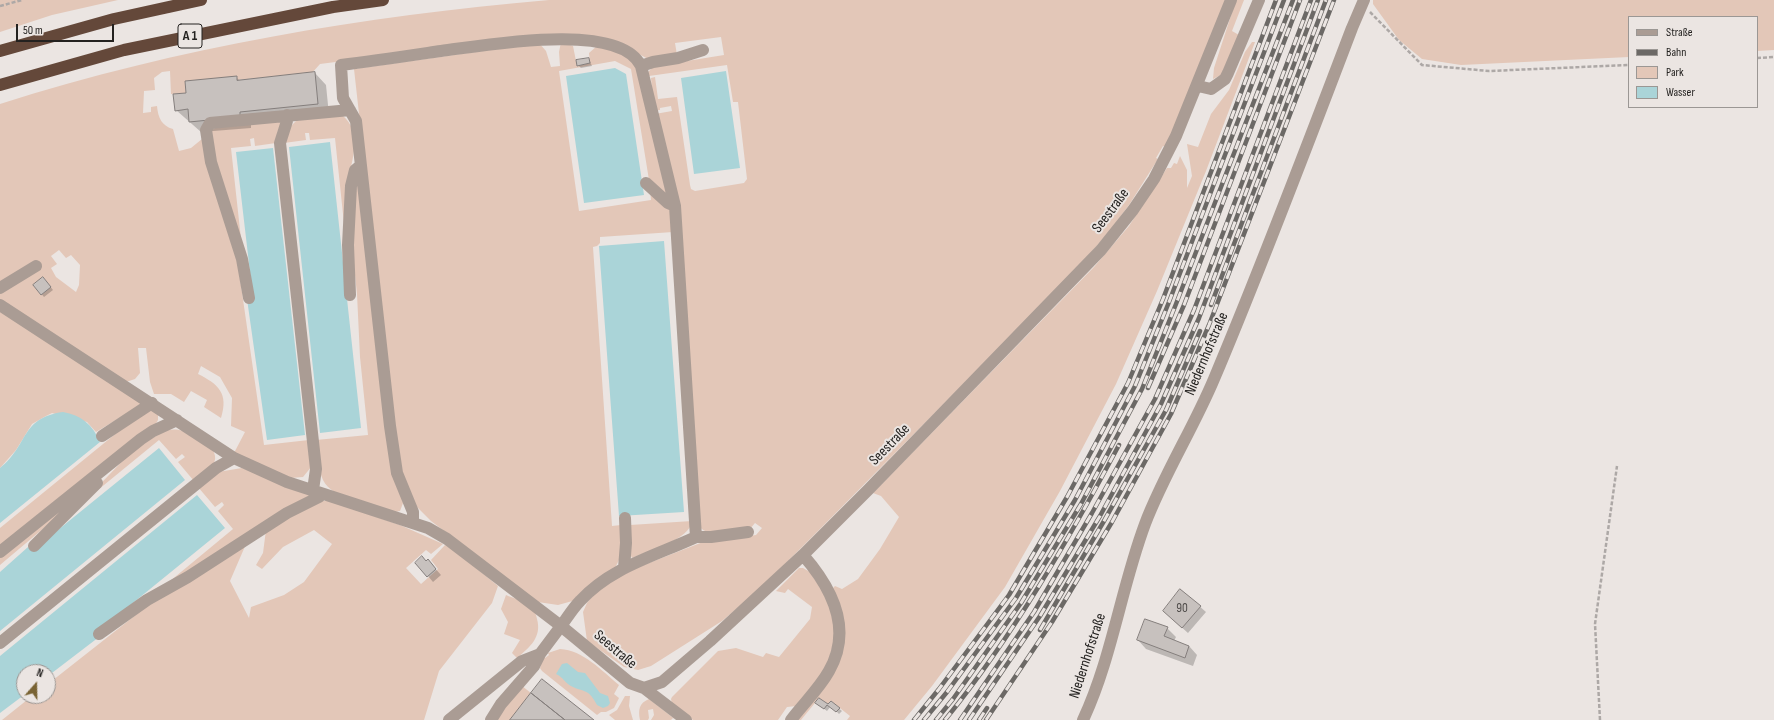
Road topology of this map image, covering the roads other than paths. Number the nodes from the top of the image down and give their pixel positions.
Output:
1 (201, 0) edge
2 (383, 0) edge
3 (1231, 0) edge
4 (1259, 0) edge
5 (1363, 2) edge
6 (703, 50) dead end
7 (0, 51) edge
8 (641, 66) junction
9 (0, 85) edge
10 (1198, 86) junction
11 (350, 110) junction
12 (287, 115) junction
13 (361, 165) junction
14 (646, 182) dead end
15 (675, 206) junction
16 (36, 266) dead end
17 (0, 288) edge
18 (350, 295) dead end
19 (249, 298) dead end
20 (0, 305) edge
21 (152, 404) junction
22 (177, 420) junction
23 (102, 436) dead end
24 (234, 458) junction
25 (113, 461) junction
26 (318, 492) junction
27 (625, 518) dead end
28 (413, 523) junction
29 (748, 532) dead end
30 (696, 537) junction
31 (34, 546) dead end
32 (0, 552) edge
33 (803, 555) junction
34 (624, 568) junction
35 (562, 626) junction
36 (99, 634) dead end
37 (0, 643) edge
38 (540, 654) junction
39 (644, 688) junction
40 (449, 720) edge
41 (491, 720) edge
42 (686, 720) edge
43 (791, 720) edge
44 (1084, 720) edge

1 - 7 highway, A 1
2 - 9 highway, A 1
3 - 10 street, Seestraße
4 - 10 street
5 - 44 street, Niedernhofstraße
6 - 8 street
8 - 11 street
8 - 15 street
10 - 33 street, Seestraße
11 - 12 street
11 - 13 street
12 - 19 street
12 - 26 street
13 - 18 street
13 - 28 street
14 - 15 street
15 - 30 street
16 - 17 street
20 - 21 street, Seestraße
21 - 22 street, Seestraße
21 - 23 street
22 - 24 street, Seestraße
22 - 25 street
24 - 26 street, Seestraße
24 - 37 street
25 - 31 street
25 - 32 street
26 - 28 street, Seestraße
26 - 36 street
27 - 34 street
28 - 35 street, Seestraße
29 - 30 street
30 - 34 street
33 - 39 street, Seestraße
33 - 43 street
34 - 35 street
35 - 38 street
35 - 39 street, Seestraße
38 - 40 street
38 - 41 street
39 - 42 street

